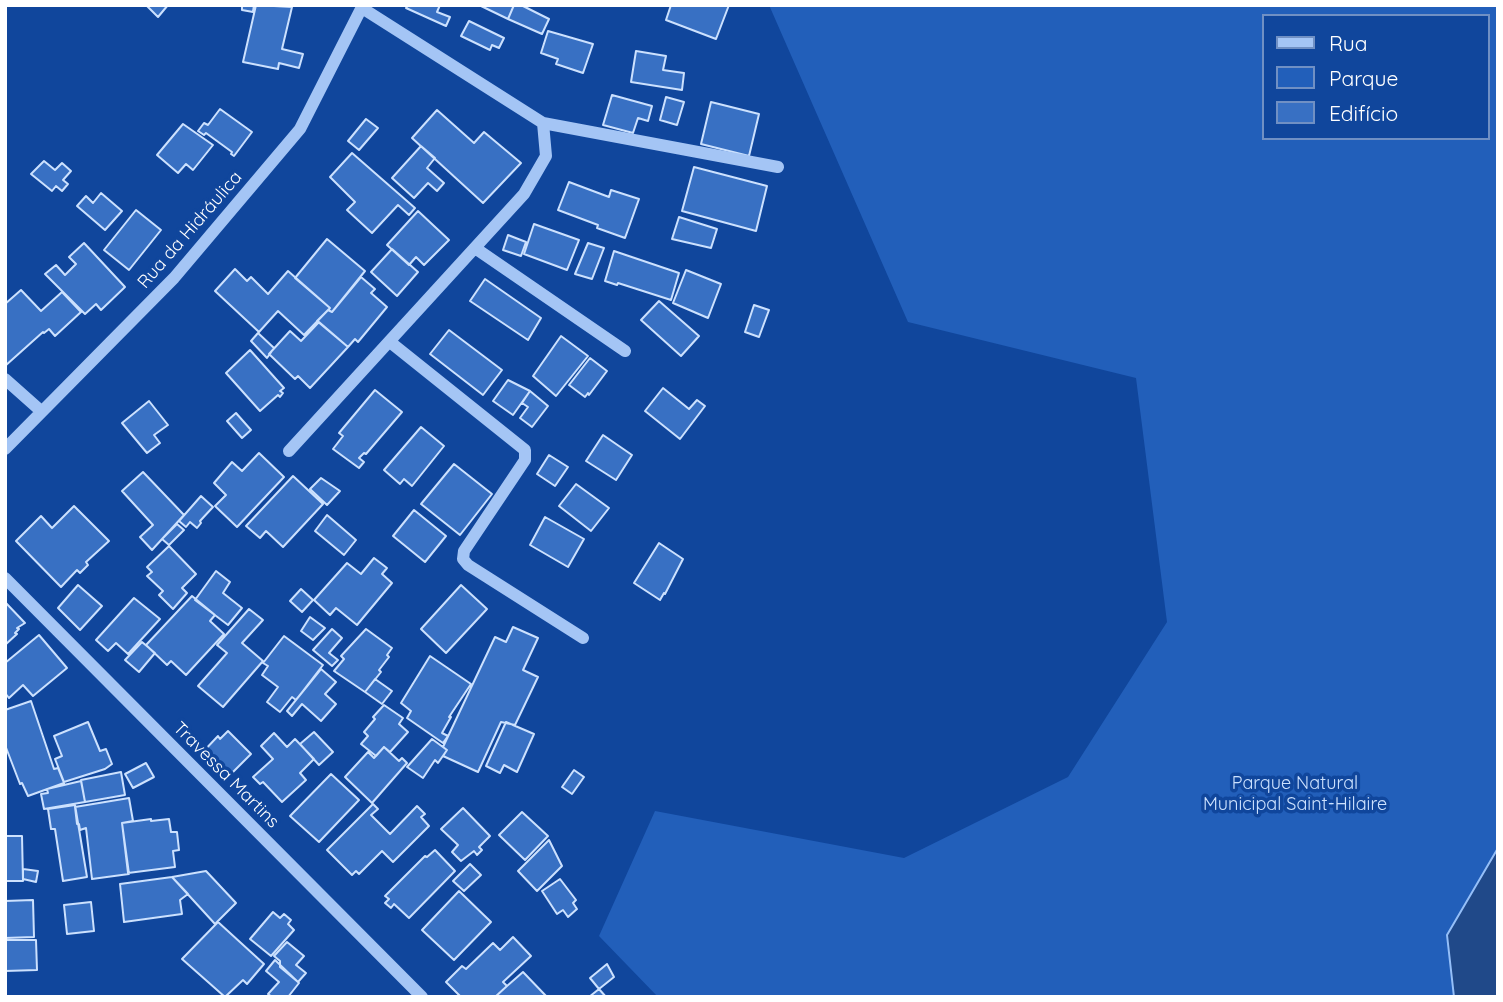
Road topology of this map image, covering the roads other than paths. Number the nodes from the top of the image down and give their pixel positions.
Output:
1 (362, 6) edge
2 (543, 123) junction
3 (778, 167) dead end
4 (475, 248) junction
5 (390, 342) junction
6 (625, 351) dead end
7 (5, 380) edge
8 (41, 411) junction
9 (5, 449) edge
10 (289, 451) dead end
11 (5, 578) edge
12 (583, 638) dead end
13 (422, 997) edge

1 - 2 street
1 - 8 street, Rua da Hidráulica
2 - 3 street
2 - 4 street
4 - 5 street
4 - 6 street
5 - 10 street
5 - 12 street
7 - 8 street
8 - 9 street, Rua da Hidráulica
11 - 13 street, Travessa Martins

